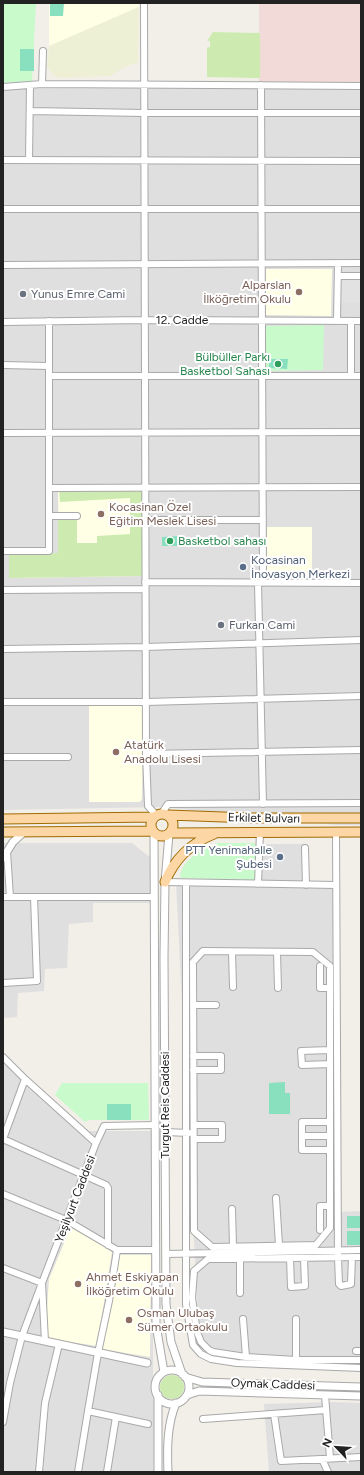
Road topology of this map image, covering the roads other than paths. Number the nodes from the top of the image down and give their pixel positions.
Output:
1 (144, 3) edge
2 (43, 51) dead end
3 (42, 84) junction
4 (144, 84) junction
5 (30, 85) junction
6 (261, 85) junction
7 (361, 86) edge
8 (3, 87) edge
9 (30, 111) junction
10 (144, 113) junction
11 (261, 113) junction
12 (361, 113) edge
13 (3, 160) edge
14 (29, 160) junction
15 (144, 161) junction
16 (262, 161) junction
17 (361, 161) edge
18 (3, 209) edge
19 (144, 209) junction
20 (262, 209) junction
21 (361, 209) edge
22 (361, 263) edge
23 (144, 264) junction
24 (262, 264) junction
25 (338, 264) junction
26 (3, 265) edge
27 (338, 276) junction
28 (361, 276) edge
29 (144, 320) junction
30 (262, 320) junction
31 (337, 320) junction
32 (351, 320) junction
33 (361, 320) edge
34 (49, 321) junction
35 (3, 322) edge
36 (3, 365) edge
37 (49, 366) junction
38 (49, 376) junction
39 (144, 376) junction
40 (262, 376) junction
41 (351, 376) junction
42 (361, 376) edge
43 (144, 432) junction
44 (263, 432) junction
45 (361, 432) edge
46 (49, 433) junction
47 (3, 434) edge
48 (361, 487) edge
49 (49, 488) junction
50 (144, 488) junction
51 (263, 488) junction
52 (49, 516) junction
53 (78, 516) dead end
54 (144, 520) junction
55 (263, 520) junction
56 (3, 551) edge
57 (145, 582) junction
58 (261, 583) junction
59 (361, 583) edge
60 (145, 589) junction
61 (3, 590) edge
62 (361, 640) edge
63 (259, 644) junction
64 (145, 647) junction
65 (3, 649) edge
66 (361, 696) edge
67 (261, 699) junction
68 (3, 702) edge
69 (146, 702) junction
70 (361, 750) edge
71 (262, 752) junction
72 (146, 754) junction
73 (3, 757) edge
74 (68, 757) dead end
75 (263, 804) junction
76 (361, 804) edge
77 (160, 815) junction
78 (361, 818) edge
79 (3, 819) edge
80 (3, 832) edge
81 (24, 832) junction
82 (153, 832) junction
83 (220, 832) junction
84 (260, 832) junction
85 (336, 832) junction
86 (361, 832) edge
87 (169, 834) junction
88 (305, 848) dead end
89 (7, 852) junction
90 (3, 858) edge
91 (165, 882) junction
92 (186, 882) junction
93 (258, 884) junction
94 (306, 885) junction
95 (336, 885) junction
96 (3, 897) edge
97 (10, 897) junction
98 (34, 897) junction
99 (154, 897) junction
100 (232, 952) junction
101 (277, 952) junction
102 (320, 966) dead end
103 (3, 983) edge
104 (233, 988) dead end
105 (278, 988) dead end
106 (330, 988) junction
107 (193, 1005) junction
108 (216, 1006) dead end
109 (330, 1050) junction
110 (193, 1056) junction
111 (3, 1057) edge
112 (330, 1064) junction
113 (193, 1070) junction
114 (25, 1079) junction
115 (330, 1122) junction
116 (155, 1125) junction
117 (194, 1125) junction
118 (165, 1132) junction
119 (191, 1135) junction
120 (302, 1136) junction
121 (330, 1136) junction
122 (3, 1139) edge
123 (96, 1143) junction
124 (330, 1150) junction
125 (84, 1174) junction
126 (3, 1194) edge
127 (276, 1198) dead end
128 (330, 1206) junction
129 (232, 1209) dead end
130 (66, 1220) junction
131 (320, 1230) dead end
132 (108, 1245) junction
133 (279, 1245) junction
134 (233, 1246) junction
135 (117, 1250) junction
136 (156, 1250) junction
137 (338, 1250) junction
138 (361, 1250) edge
139 (187, 1253) junction
140 (166, 1254) junction
141 (352, 1257) junction
142 (361, 1257) edge
143 (290, 1258) junction
144 (304, 1258) junction
145 (338, 1258) junction
146 (240, 1259) junction
147 (3, 1268) edge
148 (42, 1283) junction
149 (240, 1293) dead end
150 (243, 1318) dead end
151 (296, 1319) dead end
152 (3, 1332) edge
153 (22, 1336) junction
154 (45, 1341) junction
155 (59, 1344) junction
156 (98, 1353) junction
157 (246, 1357) junction
158 (296, 1360) junction
159 (361, 1360) edge
160 (147, 1363) dead end
161 (361, 1368) edge
162 (164, 1372) junction
163 (184, 1375) junction
164 (3, 1382) edge
165 (10, 1383) junction
166 (361, 1387) edge
167 (158, 1395) junction
168 (187, 1395) junction
169 (325, 1395) junction
170 (361, 1396) edge
171 (176, 1403) junction
172 (326, 1410) junction
173 (88, 1411) junction
174 (274, 1414) junction
175 (116, 1417) junction
176 (204, 1419) dead end
177 (3, 1422) edge
178 (148, 1424) dead end
179 (361, 1457) edge
180 (330, 1458) junction
181 (322, 1459) junction
182 (39, 1472) edge
183 (78, 1472) edge
184 (107, 1472) edge
185 (158, 1472) edge
186 (168, 1472) edge
187 (328, 1472) edge

1 - 4 street
2 - 3 street
3 - 4 street
3 - 5 street
4 - 6 street
4 - 10 street
5 - 8 street
5 - 9 street
6 - 7 street
6 - 11 street
9 - 10 street
9 - 14 street
10 - 11 street
10 - 15 street
11 - 12 street
11 - 16 street
13 - 14 street
14 - 15 street
15 - 16 street
15 - 19 street
16 - 17 street
16 - 20 street
18 - 19 street
19 - 20 street
19 - 23 street
20 - 21 street
20 - 24 street
22 - 25 street
23 - 24 street
23 - 26 street
23 - 29 street
24 - 25 street
24 - 30 street
25 - 27 street
27 - 28 street
27 - 31 street
29 - 30 street, 12. Cadde
29 - 34 street, 12. Cadde
29 - 39 street
30 - 31 street, 12. Cadde
30 - 40 street
31 - 32 street, 12. Cadde
32 - 33 street, 12. Cadde
32 - 41 street
34 - 35 street, 12. Cadde
34 - 37 street
36 - 37 street
37 - 38 street
38 - 39 street
38 - 46 street
39 - 40 street
39 - 43 street
40 - 41 street
40 - 44 street
41 - 42 street
43 - 44 street
43 - 46 street
43 - 50 street
44 - 45 street
44 - 51 street
46 - 47 street
46 - 49 street
48 - 51 street
49 - 50 street
49 - 52 street
50 - 51 street
50 - 54 street
51 - 55 street
52 - 53 street
52 - 56 street
54 - 55 street
54 - 57 street
55 - 58 street
57 - 58 street
57 - 60 street
58 - 59 street
58 - 63 street
60 - 61 street
60 - 64 street
62 - 63 street
63 - 64 street
63 - 67 street
64 - 65 street
64 - 69 street
66 - 67 street
67 - 69 street
67 - 71 street
68 - 69 street
69 - 72 street
70 - 71 street
71 - 72 street
71 - 75 street
72 - 77 street
73 - 74 street
75 - 76 street
75 - 77 street
77 - 78 main road, Erkilet Bulvarı
77 - 79 main road, Erkilet Bulvarı
77 - 82 main road
77 - 87 main road
80 - 81 main road
81 - 82 main road
81 - 89 street
82 - 87 main road
82 - 99 street, Turgut Reis Caddesi
83 - 84 main road, Erkilet Bulvarı
83 - 87 main road, Erkilet Bulvarı
83 - 91 main road
84 - 85 main road, Erkilet Bulvarı
84 - 93 street
85 - 86 main road, Erkilet Bulvarı
85 - 95 street
87 - 91 street, Turgut Reis Caddesi
88 - 94 street
89 - 90 street
89 - 97 street
91 - 92 street
91 - 118 street, Turgut Reis Caddesi
92 - 93 street
92 - 119 street
93 - 94 street
94 - 95 street
95 - 137 street
96 - 97 street
97 - 98 street
98 - 99 street
98 - 103 street
99 - 116 street, Turgut Reis Caddesi
100 - 101 street
100 - 104 street
100 - 107 street
101 - 105 street
101 - 106 street
102 - 106 street
106 - 109 street
107 - 108 street
107 - 110 street
109 - 112 street
109 - 112 street
110 - 113 street
110 - 113 street
111 - 114 street, Yeşilyurt Caddesi
112 - 115 street
113 - 117 street
114 - 122 street
114 - 123 street, Yeşilyurt Caddesi
115 - 120 street
115 - 121 street
116 - 123 street
116 - 136 street, Turgut Reis Caddesi
117 - 119 street
117 - 119 street
118 - 119 street
118 - 140 street, Turgut Reis Caddesi
119 - 134 street
119 - 139 street
120 - 121 street
120 - 124 street
121 - 124 street
122 - 125 street
123 - 125 street, Yeşilyurt Caddesi
124 - 128 street
125 - 130 street, Yeşilyurt Caddesi
125 - 132 street
126 - 130 street
127 - 133 street
128 - 131 street
128 - 133 street
129 - 134 street
130 - 132 street
130 - 148 street, Yeşilyurt Caddesi
132 - 135 street
133 - 134 street
135 - 136 street
135 - 156 street
136 - 162 street, Turgut Reis Caddesi
137 - 138 street
137 - 139 street
137 - 145 street
139 - 140 street
139 - 161 street
140 - 163 street, Turgut Reis Caddesi
141 - 142 street
141 - 145 street
141 - 145 street
143 - 144 street
143 - 144 street
143 - 146 street
144 - 145 street
146 - 149 street
146 - 157 street
147 - 148 street
148 - 153 street, Yeşilyurt Caddesi
148 - 154 street
150 - 157 street
151 - 158 street
152 - 153 street
153 - 154 street
153 - 165 street, Yeşilyurt Caddesi
154 - 155 street
155 - 156 street
155 - 182 street
156 - 160 street
156 - 173 street
157 - 158 street
158 - 159 street
162 - 163 street
162 - 167 street
163 - 166 street, Oymak Caddesi
163 - 168 street
164 - 165 street
165 - 177 street, Yeşilyurt Caddesi
167 - 171 street
167 - 185 street
168 - 169 street, Oymak Caddesi
168 - 171 street
169 - 170 street, Oymak Caddesi
169 - 172 street
171 - 186 street
172 - 174 street
172 - 180 street
173 - 175 street
173 - 183 street
174 - 176 street
174 - 181 street
175 - 178 street
175 - 184 street
179 - 180 street
180 - 181 street
181 - 187 street

